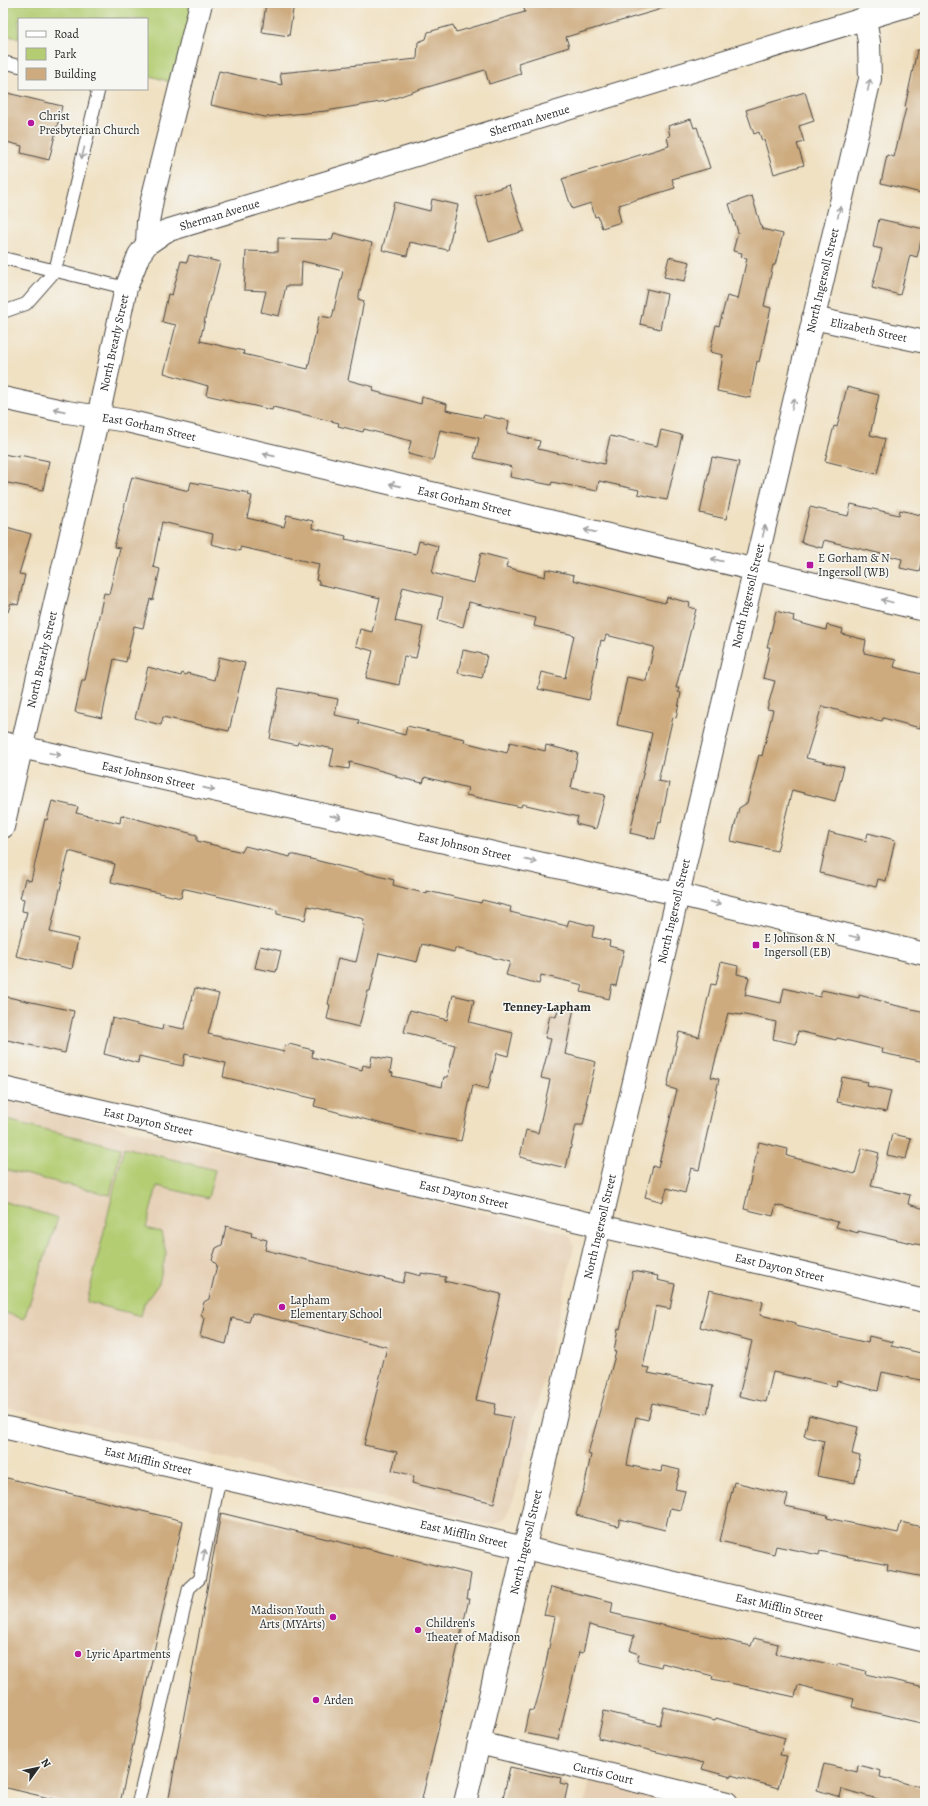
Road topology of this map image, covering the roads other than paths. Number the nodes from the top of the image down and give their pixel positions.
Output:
1 (201, 3) edge
2 (916, 3) edge
3 (865, 18) junction
4 (3, 62) edge
5 (18, 66) edge
6 (97, 90) edge
7 (147, 244) junction
8 (3, 258) edge
9 (55, 271) junction
10 (126, 288) junction
11 (3, 312) edge
12 (813, 318) junction
13 (925, 342) edge
14 (3, 398) edge
15 (98, 417) junction
16 (755, 569) junction
17 (925, 610) edge
18 (12, 745) edge
19 (3, 828) edge
20 (677, 894) junction
21 (925, 954) edge
22 (3, 1088) edge
23 (600, 1225) junction
24 (925, 1301) edge
25 (3, 1427) edge
26 (220, 1477) junction
27 (525, 1548) junction
28 (925, 1641) edge
29 (479, 1743) junction
30 (138, 1803) edge
31 (465, 1803) edge
32 (727, 1803) edge

1 - 7 street, North Brearly Street
2 - 3 street, Sherman Avenue
3 - 7 street, Sherman Avenue
12 -> 3 street, North Ingersoll Street
4 - 5 lane
6 -> 9 lane
7 - 10 street, North Brearly Street
8 - 9 lane
9 - 10 lane
9 - 11 lane
10 - 15 street, North Brearly Street
12 - 13 street, Elizabeth Street
16 -> 12 street, North Ingersoll Street
15 -> 14 street, East Gorham Street
16 -> 15 street, East Gorham Street
15 - 18 street, North Brearly Street
17 -> 16 street, East Gorham Street
16 - 20 street, North Ingersoll Street
18 - 19 street, North Brearly Street
18 -> 20 street, East Johnson Street
20 -> 21 street, East Johnson Street
20 - 23 street, North Ingersoll Street
22 - 23 street, East Dayton Street
23 - 24 street, East Dayton Street
23 - 27 street, North Ingersoll Street
25 - 26 street, East Mifflin Street
26 - 27 street, East Mifflin Street
30 -> 26 lane
27 - 28 street, East Mifflin Street
27 - 29 street, North Ingersoll Street
29 - 31 street, North Ingersoll Street
29 - 32 street, Curtis Court

